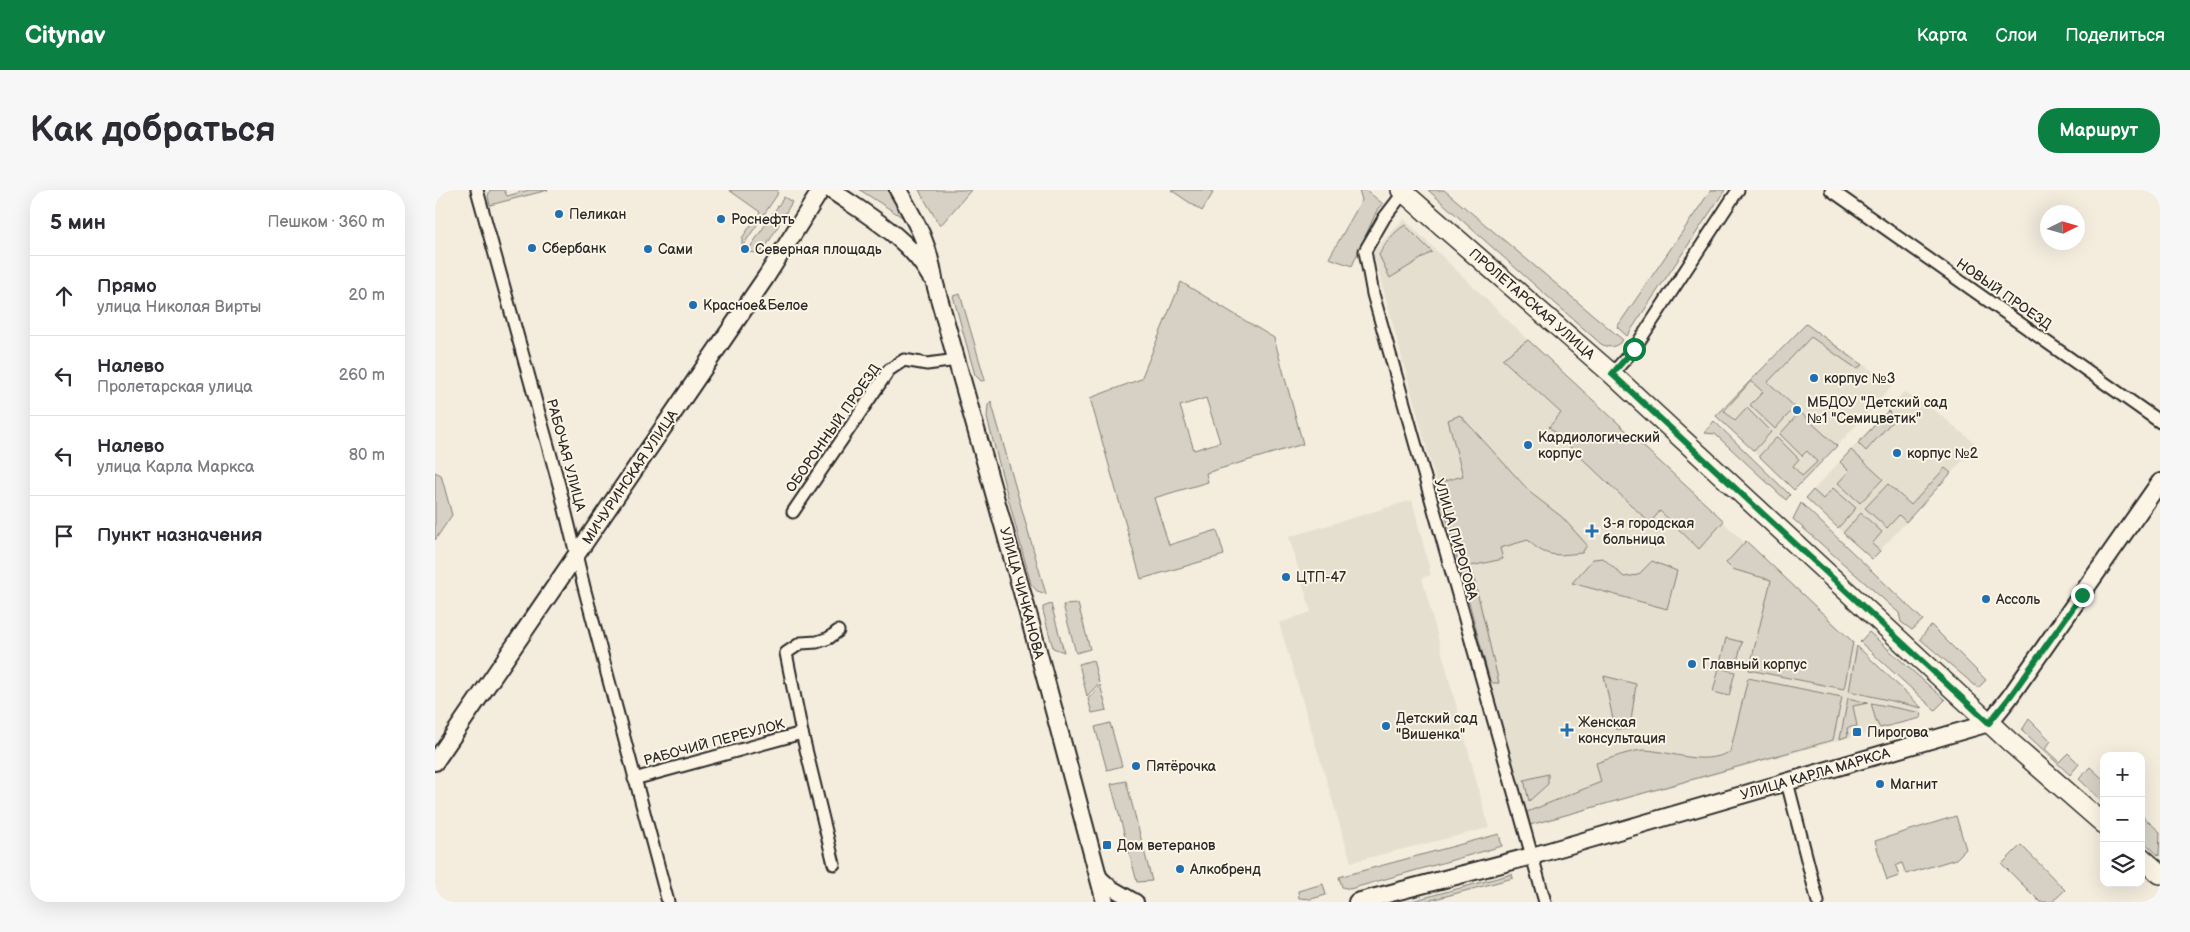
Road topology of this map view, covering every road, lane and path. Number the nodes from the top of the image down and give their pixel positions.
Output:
1 (477, 190) edge
2 (821, 190) edge
3 (831, 190) edge
4 (898, 190) edge
5 (1738, 190) edge
6 (1831, 190) edge
7 (1403, 191) edge
8 (935, 284) junction
9 (957, 360) junction
10 (1612, 374) junction
11 (2160, 422) edge
12 (2160, 482) edge
13 (793, 512) dead end
14 (576, 556) junction
15 (838, 631) dead end
16 (1989, 723) junction
17 (802, 733) junction
18 (435, 762) edge
19 (634, 779) junction
20 (1787, 782) junction
21 (2100, 820) edge
22 (1533, 856) junction
23 (2145, 861) edge
24 (835, 864) dead end
25 (2160, 874) edge
26 (1098, 876) junction
27 (668, 902) edge
28 (1105, 902) edge
29 (1136, 902) edge
30 (1357, 902) edge
31 (1545, 902) edge
32 (1818, 902) edge

1 - 14 street, РАБОЧАЯ УЛИЦА
2 - 14 main road, МИЧУРИНСКАЯ УЛИЦА
3 - 8 main road
4 - 8 main road
5 - 10 street
6 - 11 street, НОВЫЙ ПРОЕЗД
7 - 10 main road, ПРОЛЕТАРСКАЯ УЛИЦА
7 - 22 street, УЛИЦА ПИРОГОВА
8 - 9 main road, УЛИЦА ЧИЧКАНОВА
9 - 13 street, ОБОРОННЫЙ ПРОЕЗД
9 - 26 main road, УЛИЦА ЧИЧКАНОВА
10 - 16 main road, ПРОЛЕТАРСКАЯ УЛИЦА
12 - 16 main road
14 - 18 main road, МИЧУРИНСКАЯ УЛИЦА
14 - 19 street, РАБОЧАЯ УЛИЦА
15 - 17 street, РАБОЧИЙ ПЕРЕУЛОК
16 - 20 main road, УЛИЦА КАРЛА МАРКСА
16 - 21 main road, ПРОЛЕТАРСКАЯ УЛИЦА
17 - 19 street, РАБОЧИЙ ПЕРЕУЛОК
17 - 24 street, РАБОЧИЙ ПЕРЕУЛОК
19 - 27 street, РАБОЧАЯ УЛИЦА
20 - 22 main road, УЛИЦА КАРЛА МАРКСА
20 - 32 street
22 - 30 main road, УЛИЦА КАРЛА МАРКСА
22 - 31 street, УЛИЦА ПИРОГОВА
23 - 25 main road
26 - 28 main road, УЛИЦА ЧИЧКАНОВА
26 - 29 street

